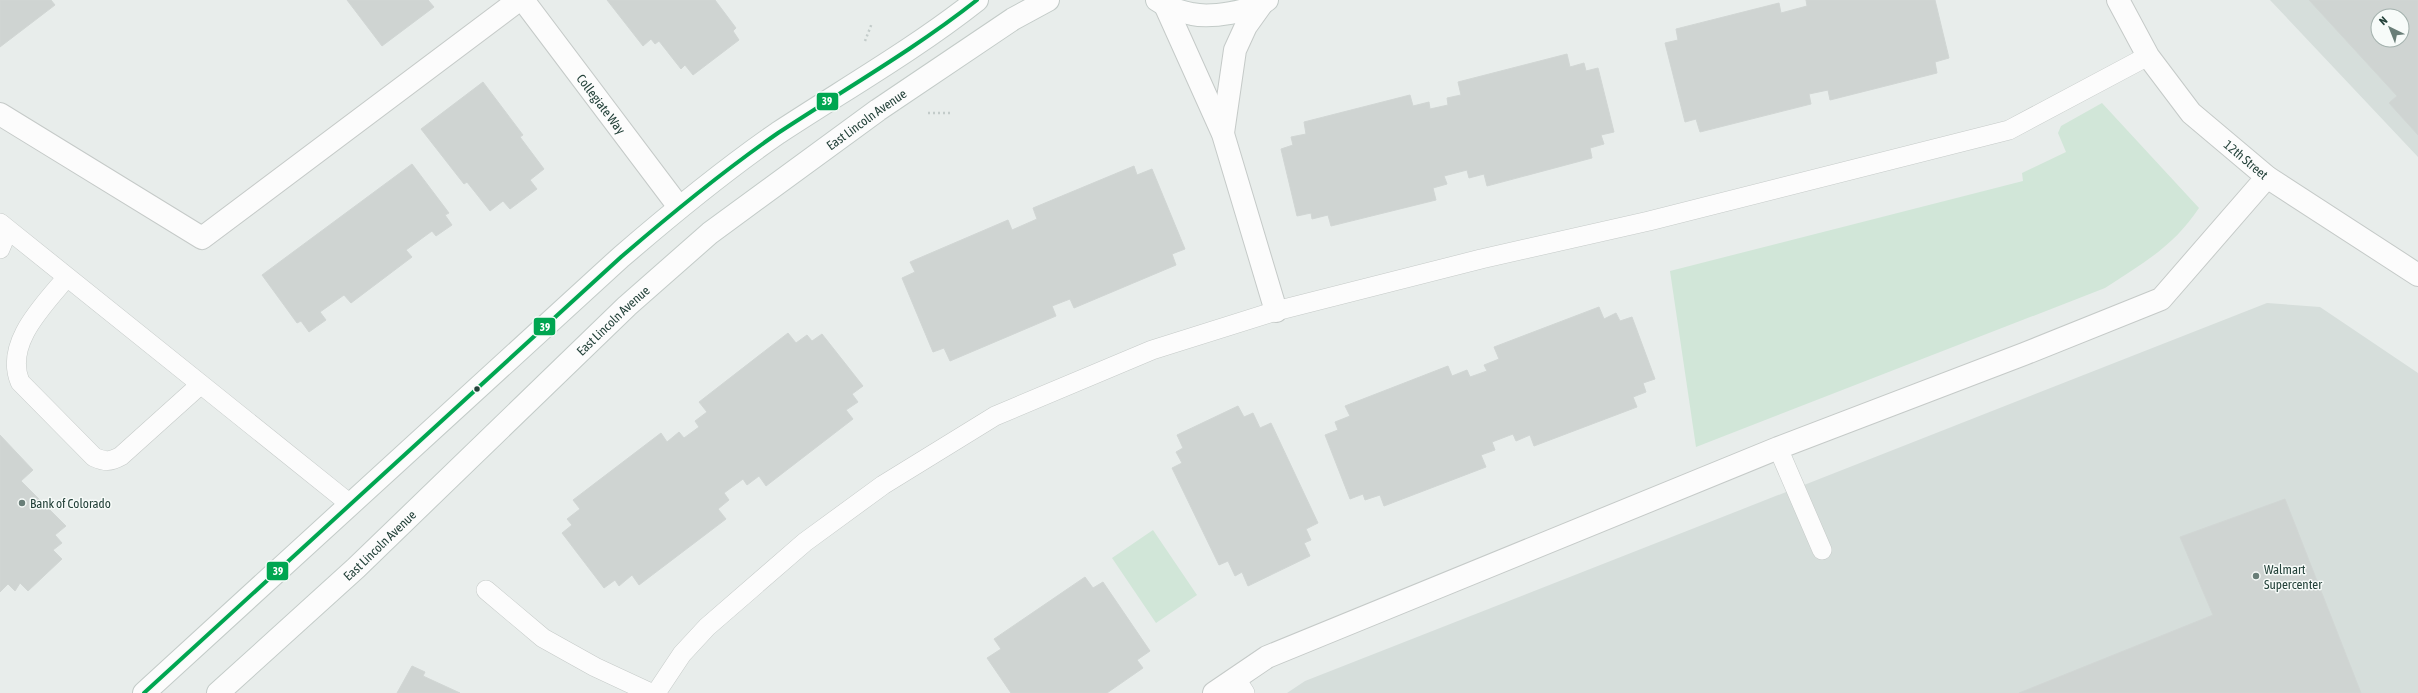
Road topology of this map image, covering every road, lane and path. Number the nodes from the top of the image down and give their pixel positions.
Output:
1 (519, 0) edge
2 (523, 0) edge
3 (977, 0) edge
4 (1048, 0) edge
5 (2118, 0) edge
6 (1161, 2) edge
7 (1264, 2) edge
8 (2148, 56) junction
9 (0, 114) edge
10 (1223, 134) junction
11 (2267, 177) junction
12 (679, 207) junction
13 (4, 226) edge
14 (0, 249) edge
15 (2418, 275) edge
16 (66, 277) junction
17 (1276, 311) junction
18 (200, 385) junction
19 (1778, 448) junction
20 (350, 504) junction
21 (1822, 550) dead end
22 (486, 590) dead end
23 (243, 670) junction
24 (1240, 686) edge
25 (144, 693) edge
26 (218, 693) edge
27 (238, 693) edge
28 (651, 693) edge
29 (656, 693) edge
30 (1214, 693) edge

1 - 9 street
2 - 12 street, Collegiate Way
3 - 12 street
4 - 23 street, East Lincoln Avenue
5 - 8 street, 12th Street
6 - 7 street
6 - 10 street
7 - 10 street
8 - 11 street, 12th Street
8 - 17 lane
10 - 17 street
11 - 15 street, 12th Street
11 - 19 street
12 - 20 street
13 - 14 lane
13 - 16 lane
16 - 18 lane
16 - 18 lane
17 - 29 lane
18 - 20 lane
19 - 21 lane
19 - 24 street
20 - 25 street
22 - 28 lane
23 - 26 street, East Lincoln Avenue
23 - 27 street
24 - 30 street

